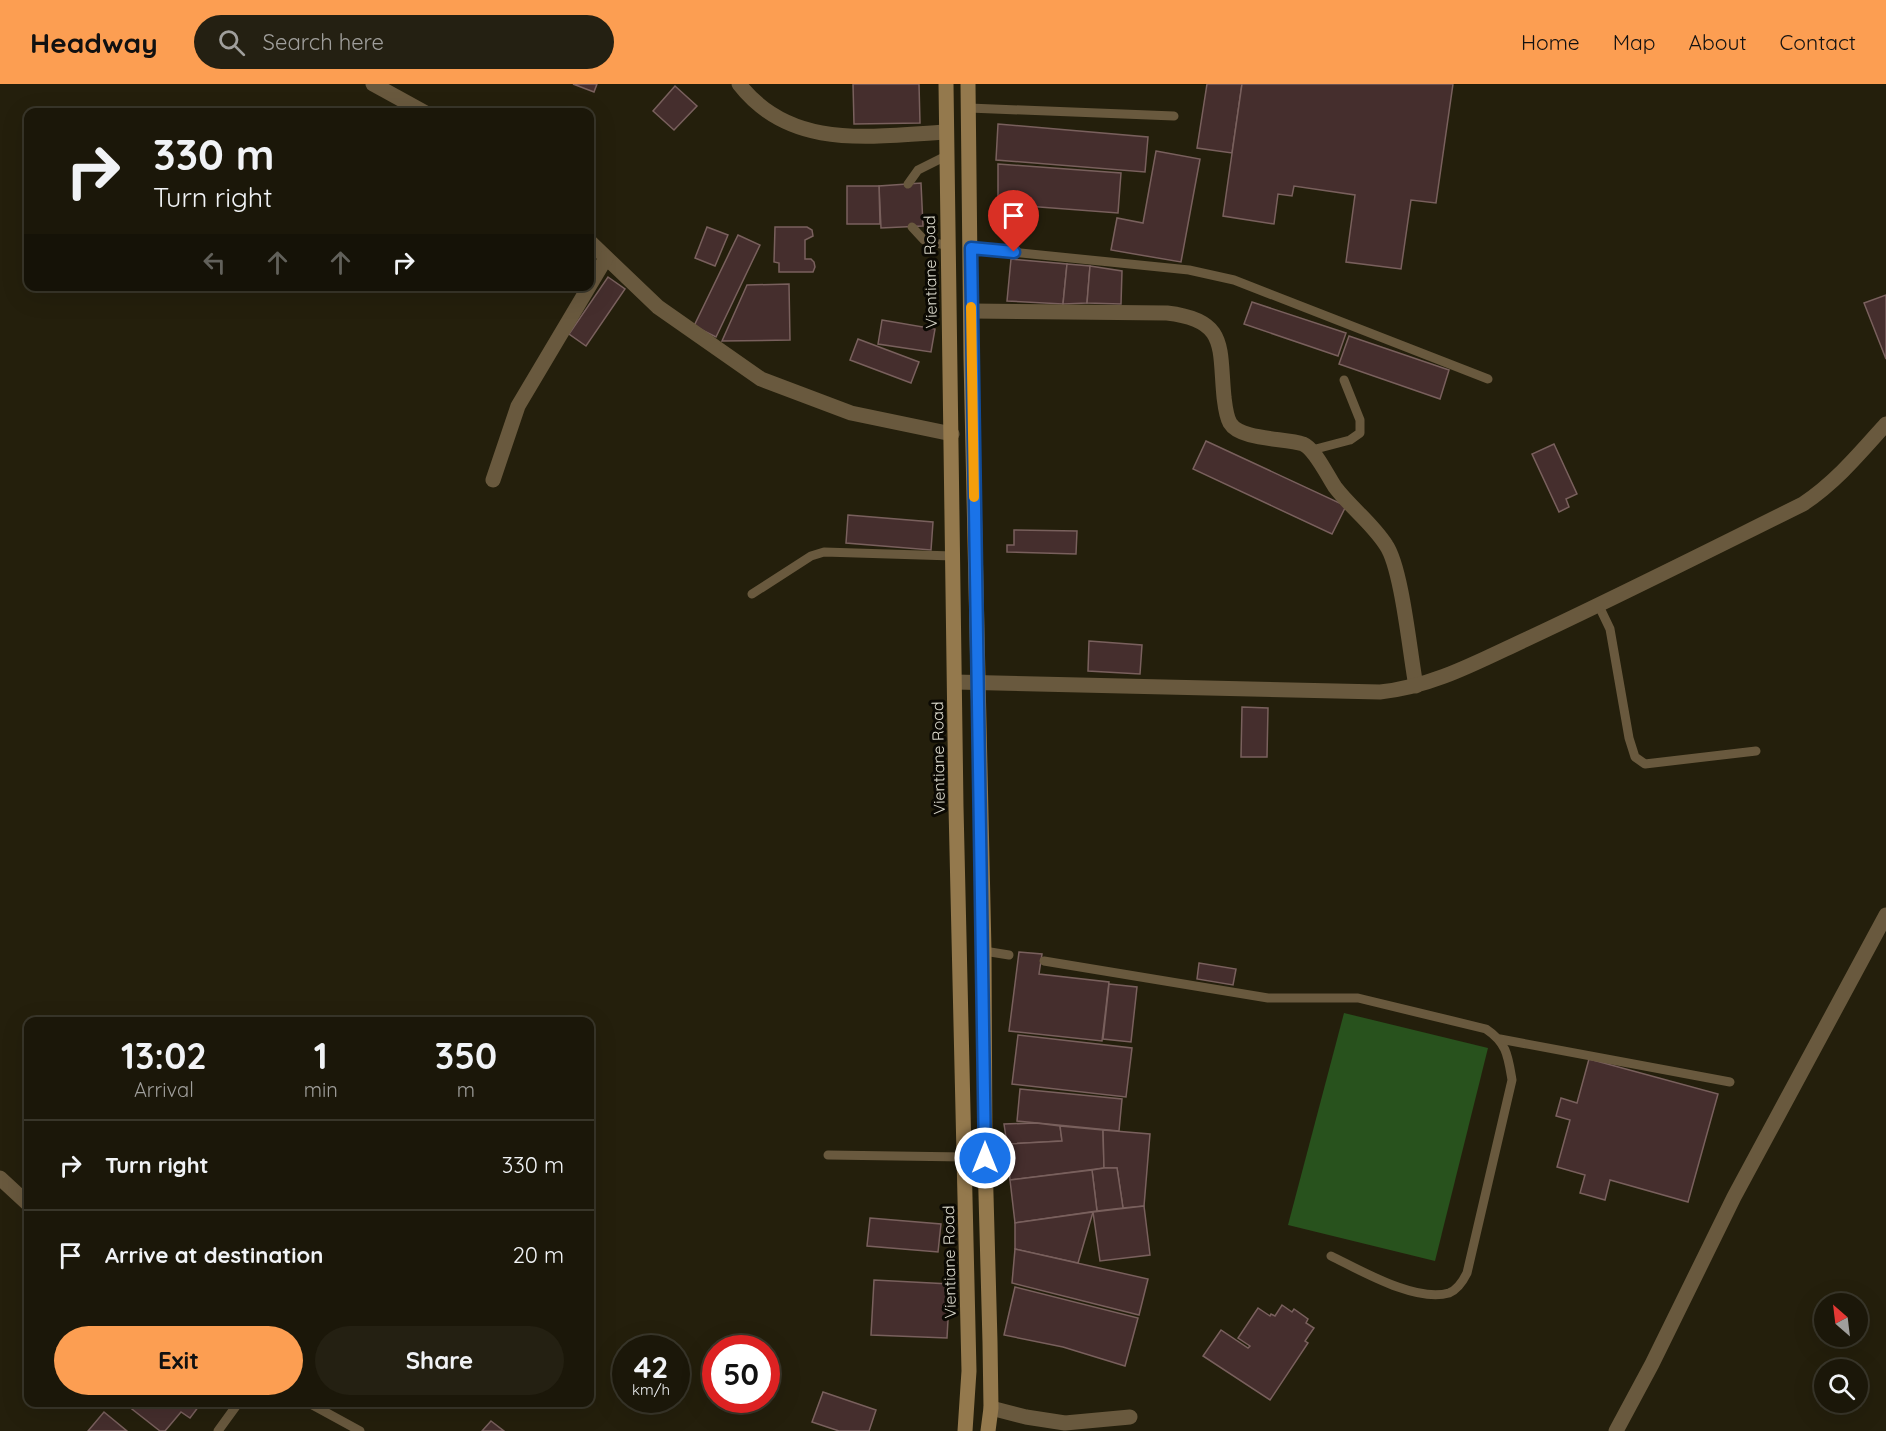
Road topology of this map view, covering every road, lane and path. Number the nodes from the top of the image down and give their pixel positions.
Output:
1 (373, 84) edge
2 (739, 84) edge
3 (946, 84) edge
4 (968, 84) edge
5 (417, 108) edge
6 (969, 108) junction
7 (1174, 116) dead end
8 (946, 132) junction
9 (946, 156) junction
10 (908, 184) dead end
11 (912, 227) dead end
12 (594, 246) edge
13 (948, 246) junction
14 (971, 248) junction
15 (606, 258) junction
16 (594, 278) edge
17 (586, 291) edge
18 (971, 311) junction
19 (1488, 379) dead end
20 (1344, 380) dead end
21 (1886, 424) edge
22 (952, 434) junction
23 (1312, 450) junction
24 (493, 480) dead end
25 (953, 556) junction
26 (752, 594) dead end
27 (1599, 606) junction
28 (955, 682) junction
29 (979, 682) junction
30 (1416, 686) junction
31 (1756, 751) dead end
32 (1886, 915) edge
33 (984, 951) junction
34 (1010, 955) dead end
35 (1044, 961) dead end
36 (1500, 1039) junction
37 (1730, 1082) dead end
38 (828, 1155) dead end
39 (965, 1157) junction
40 (0, 1178) edge
41 (24, 1200) edge
42 (1331, 1256) dead end
43 (235, 1407) edge
44 (316, 1407) edge
45 (991, 1408) junction
46 (1130, 1417) dead end
47 (218, 1431) edge
48 (360, 1431) edge
49 (965, 1431) edge
50 (988, 1431) edge
51 (1616, 1431) edge

1 - 5 street
2 - 8 street
3 - 8 main road, Vientiane Road
4 - 6 main road
6 - 7 lane
6 - 14 main road
8 - 9 main road, Vientiane Road
9 - 10 lane
9 - 13 main road, Vientiane Road
11 - 13 lane
12 - 15 street
13 - 22 main road, Vientiane Road
14 - 18 main road
14 - 19 lane
15 - 16 street
15 - 22 street
17 - 24 street
18 - 23 street
18 - 29 main road
20 - 23 lane
21 - 27 street
22 - 25 main road, Vientiane Road
23 - 30 street
25 - 26 lane
25 - 28 main road, Vientiane Road
27 - 30 street
27 - 31 lane
28 - 29 street
28 - 39 main road, Vientiane Road
29 - 30 street
29 - 33 main road
32 - 51 street
33 - 34 lane
33 - 45 main road
35 - 36 lane
36 - 37 lane
36 - 42 lane
38 - 39 lane
39 - 49 main road, Vientiane Road
40 - 41 street
43 - 47 lane
44 - 48 lane
45 - 46 street
45 - 50 main road

